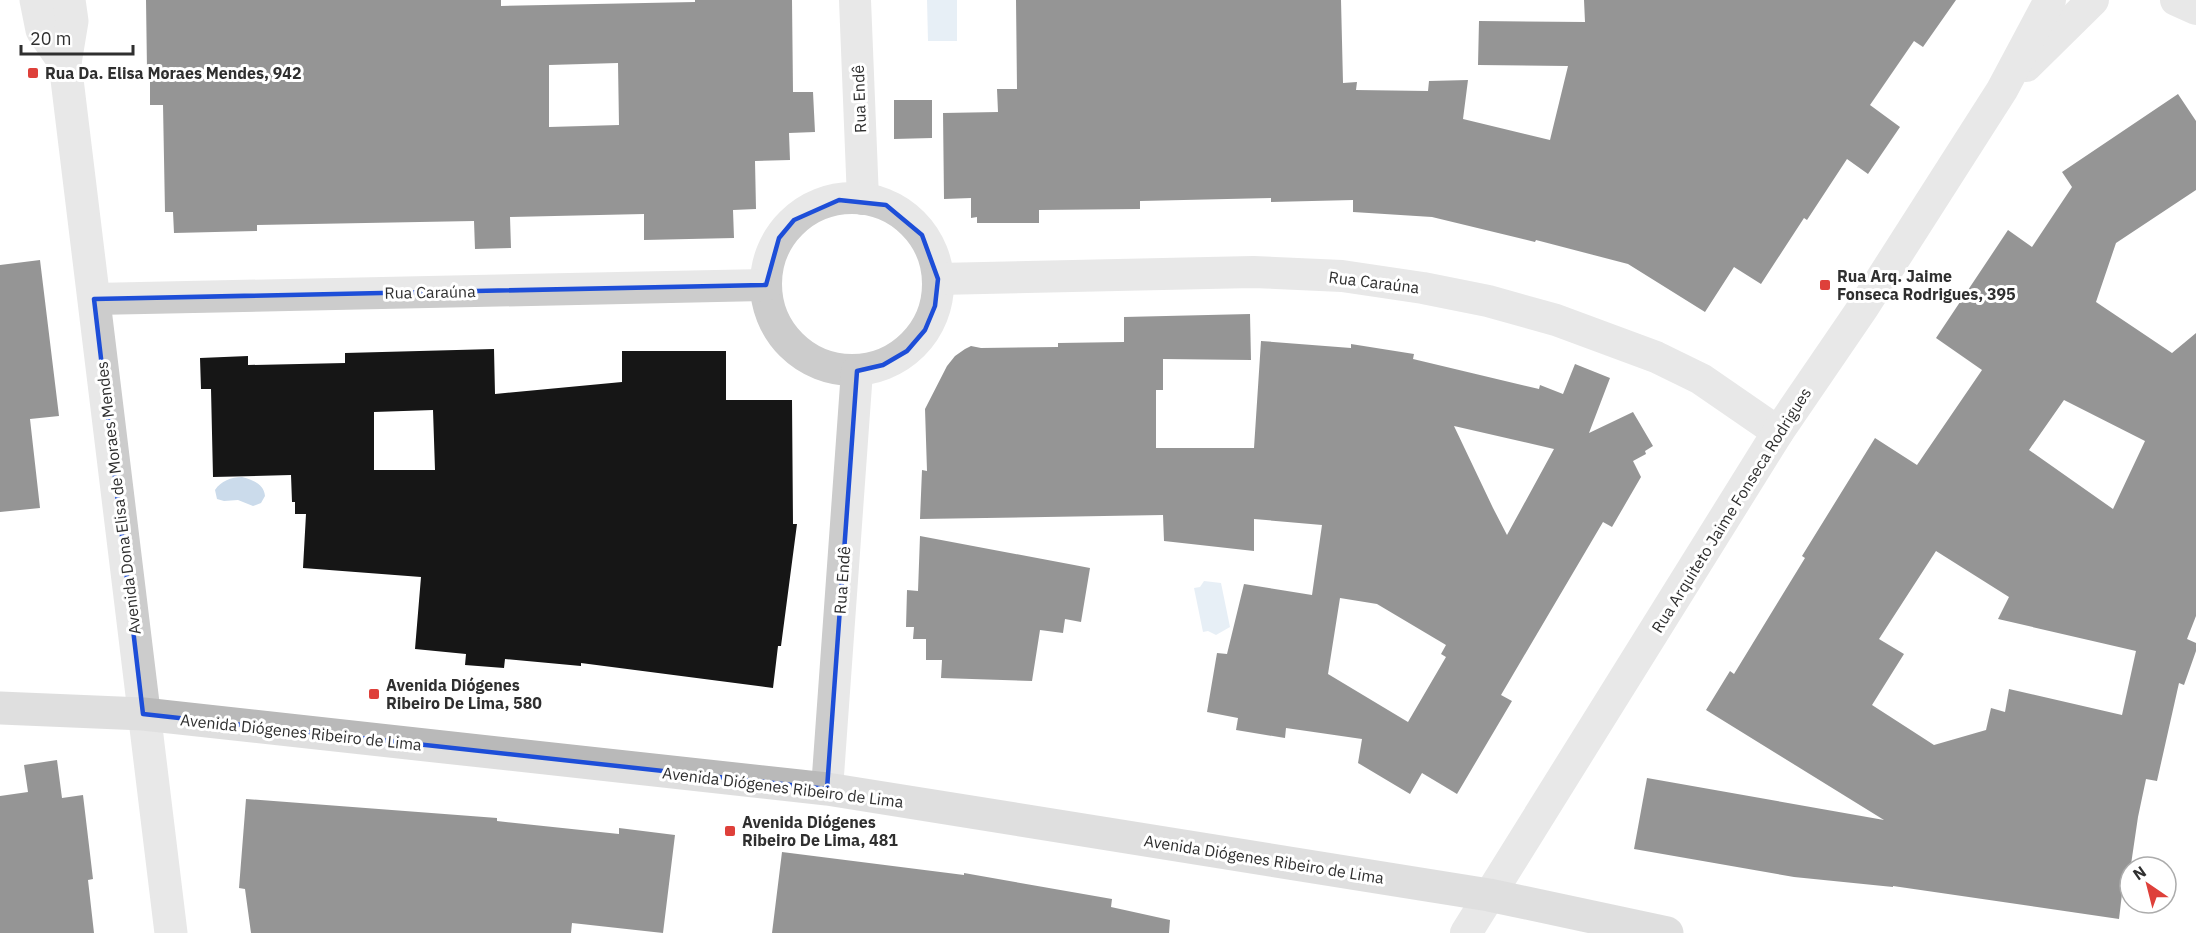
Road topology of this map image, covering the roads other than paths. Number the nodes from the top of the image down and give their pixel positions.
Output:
1 (36, 0) edge
2 (69, 0) edge
3 (855, 0) edge
4 (2050, 0) edge
5 (2092, 0) edge
6 (2176, 0) edge
7 (2196, 9) edge
8 (64, 63) junction
9 (2002, 90) junction
10 (863, 199) junction
11 (938, 279) junction
12 (766, 285) junction
13 (94, 299) junction
14 (857, 370) junction
15 (1778, 432) junction
16 (0, 708) edge
17 (143, 714) junction
18 (827, 789) junction
19 (1489, 895) junction
20 (171, 933) edge
21 (1466, 933) edge
22 (1667, 933) edge

1 - 8 street, Avenida Dona Elisa de Moraes Mendes
2 - 8 street, Avenida Dona Elisa de Moraes Mendes
3 - 10 street, Rua Endê
4 - 9 street, Rua Arquiteto Jaime Fonseca Rodrigues
5 - 9 street, Rua Arquiteto Jaime Fonseca Rodrigues
6 - 7 street
8 - 13 street, Avenida Dona Elisa de Moraes Mendes
9 - 15 street, Rua Arquiteto Jaime Fonseca Rodrigues
10 - 11 street
10 - 12 street
11 - 14 street
11 - 15 street, Rua Caraúna
12 - 13 street, Rua Caraúna
12 - 14 street
13 - 17 street, Avenida Dona Elisa de Moraes Mendes
14 - 18 street, Rua Endê
15 - 19 street, Rua Arquiteto Jaime Fonseca Rodrigues
16 - 17 main road, Avenida Diógenes Ribeiro de Lima
17 - 18 main road, Avenida Diógenes Ribeiro de Lima
17 - 20 street, Avenida Dona Elisa de Moraes Mendes
18 - 19 main road, Avenida Diógenes Ribeiro de Lima
19 - 21 street, Rua Arquiteto Jaime Fonseca Rodrigues
19 - 22 main road, Avenida Diógenes Ribeiro de Lima

